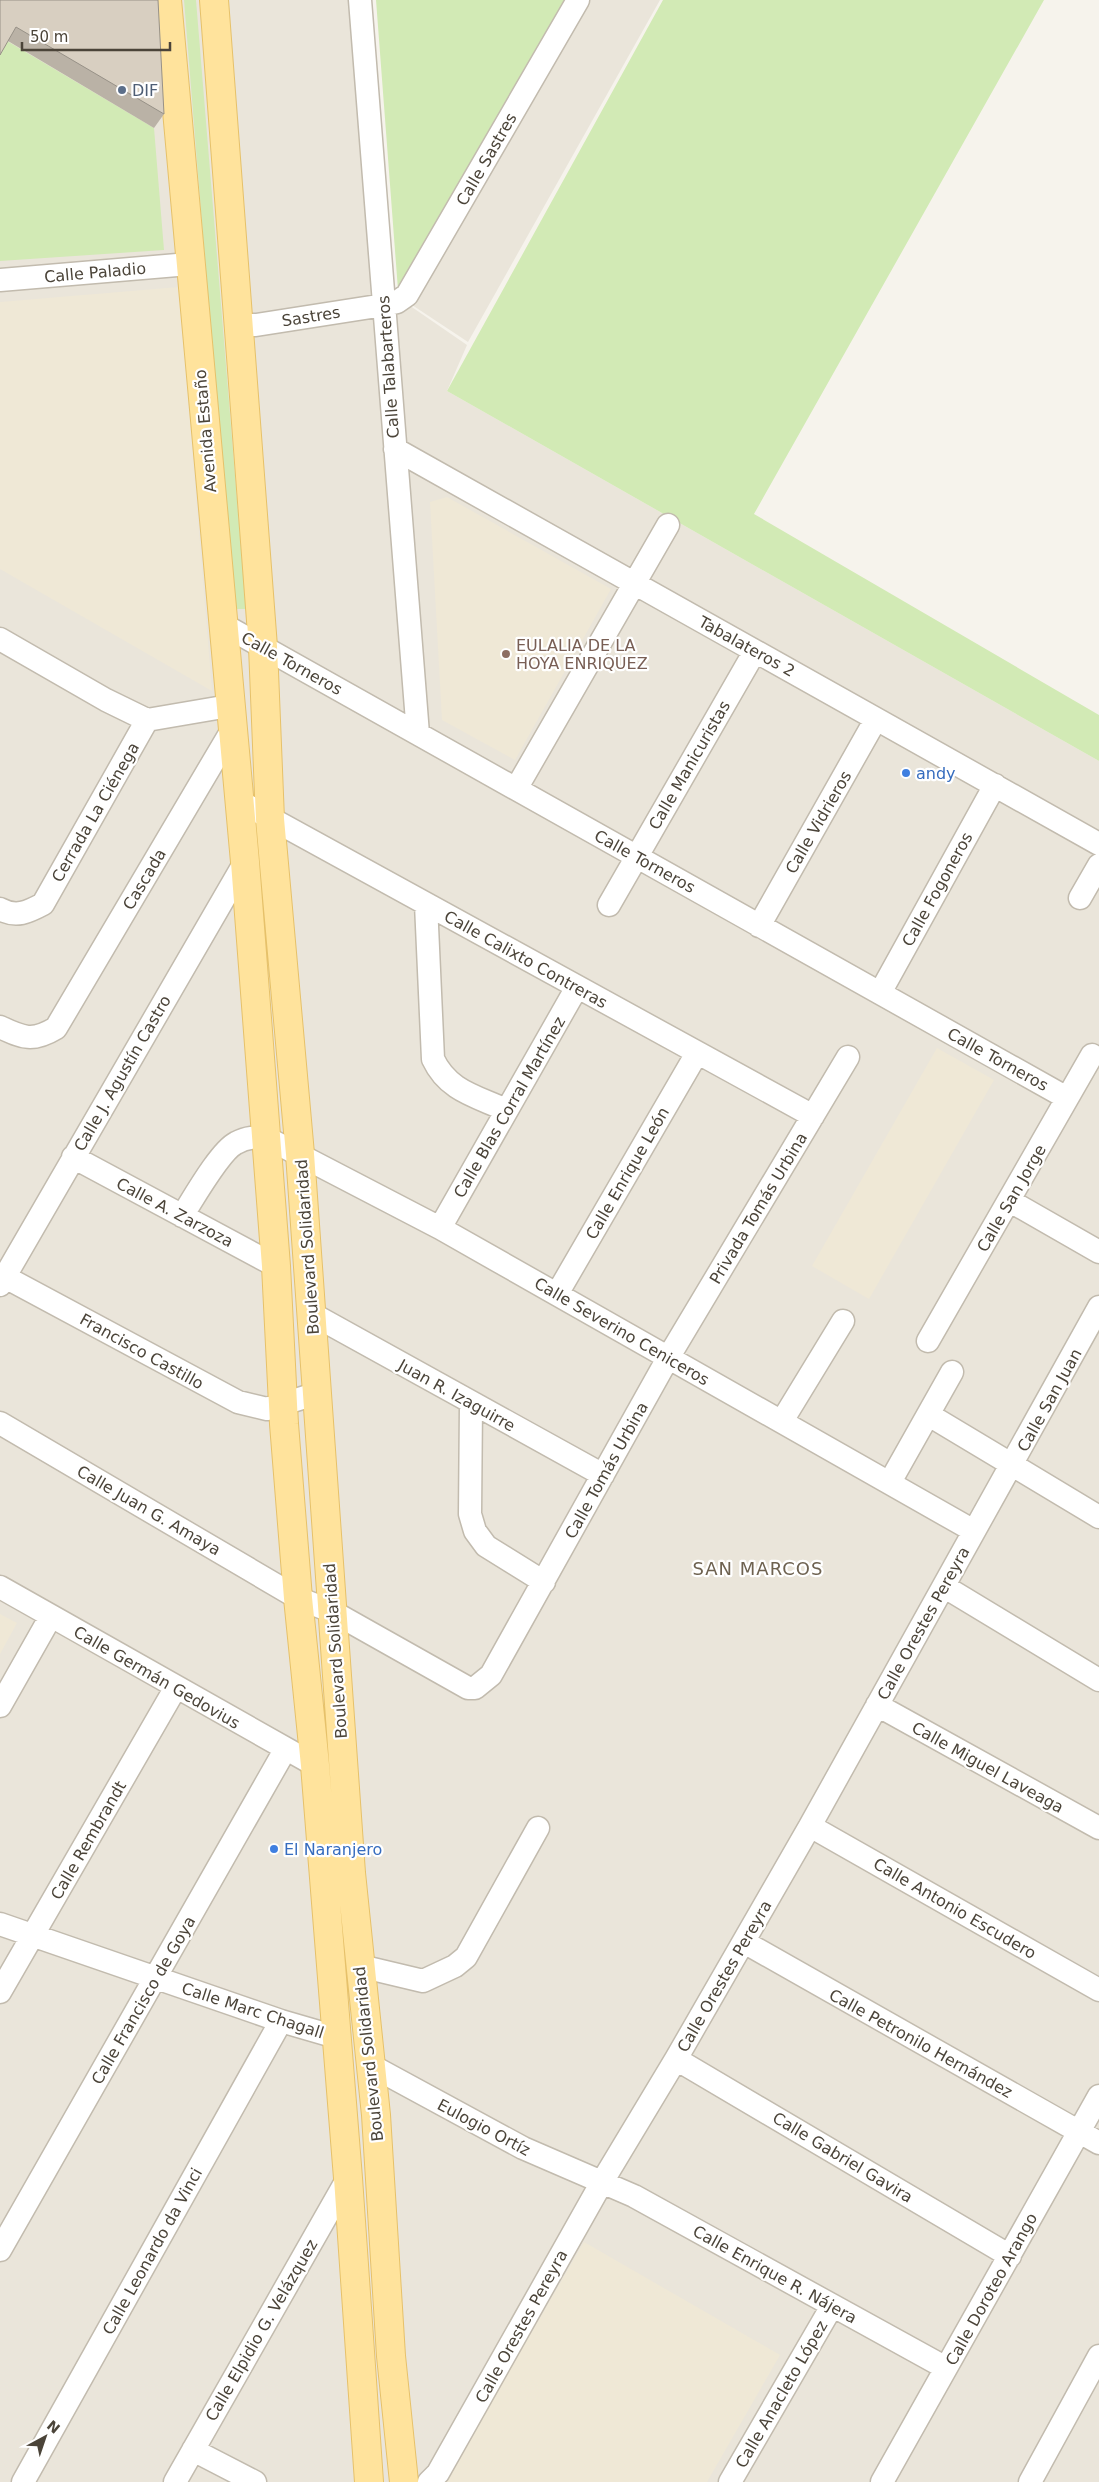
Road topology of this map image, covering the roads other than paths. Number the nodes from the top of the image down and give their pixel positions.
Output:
1 (167, 0) edge
2 (214, 0) edge
3 (360, 0) edge
4 (578, 0) edge
5 (189, 264) junction
6 (0, 280) edge
7 (384, 305) junction
8 (237, 326) junction
9 (395, 449) junction
10 (668, 525) dead end
11 (634, 584) junction
12 (222, 624) junction
13 (0, 639) edge
14 (263, 647) junction
15 (756, 651) junction
16 (231, 718) junction
17 (876, 719) junction
18 (147, 720) junction
19 (418, 734) junction
20 (995, 785) junction
21 (516, 789) junction
22 (239, 801) junction
23 (270, 819) junction
24 (1099, 844) edge
25 (636, 856) junction
26 (245, 862) junction
27 (1099, 865) edge
28 (1080, 898) dead end
29 (426, 904) junction
30 (609, 905) dead end
31 (0, 909) edge
32 (759, 926) junction
33 (578, 987) junction
34 (880, 993) junction
35 (0, 1027) edge
36 (696, 1053) junction
37 (1092, 1054) dead end
38 (848, 1057) dead end
39 (1067, 1098) junction
40 (506, 1110) junction
41 (813, 1116) junction
42 (267, 1138) junction
43 (300, 1154) junction
44 (73, 1157) junction
45 (1010, 1202) junction
46 (182, 1216) junction
47 (440, 1228) junction
48 (1099, 1252) edge
49 (276, 1266) junction
50 (2, 1281) edge
51 (557, 1294) junction
52 (1099, 1307) edge
53 (312, 1314) junction
54 (844, 1321) dead end
55 (928, 1341) dead end
56 (668, 1358) junction
57 (952, 1372) dead end
58 (318, 1393) junction
59 (471, 1404) junction
60 (284, 1405) junction
61 (929, 1415) junction
62 (782, 1421) junction
63 (0, 1423) edge
64 (1013, 1466) junction
65 (603, 1475) junction
66 (890, 1482) junction
67 (1099, 1517) edge
68 (974, 1531) junction
69 (544, 1582) junction
70 (0, 1587) edge
71 (944, 1587) junction
72 (298, 1598) junction
73 (333, 1612) junction
74 (51, 1616) junction
75 (1099, 1680) edge
76 (176, 1687) junction
77 (877, 1705) junction
78 (0, 1706) edge
79 (285, 1750) junction
80 (315, 1765) junction
81 (810, 1826) junction
82 (538, 1828) dead end
83 (1099, 1828) edge
84 (351, 1873) junction
85 (324, 1876) junction
86 (0, 1924) edge
87 (33, 1935) junction
88 (744, 1942) junction
89 (360, 1966) junction
90 (155, 1978) junction
91 (1099, 1990) edge
92 (0, 1992) edge
93 (281, 2021) junction
94 (336, 2037) junction
95 (676, 2059) junction
96 (370, 2065) junction
97 (1099, 2096) edge
98 (376, 2115) junction
99 (342, 2116) junction
100 (1079, 2132) junction
101 (1099, 2143) edge
102 (348, 2178) junction
103 (602, 2182) junction
104 (0, 2250) edge
105 (1010, 2256) junction
106 (832, 2306) junction
107 (1099, 2356) edge
108 (392, 2362) junction
109 (361, 2365) junction
110 (946, 2368) junction
111 (193, 2450) junction
112 (23, 2482) edge
113 (175, 2482) edge
114 (255, 2482) edge
115 (369, 2482) edge
116 (404, 2482) edge
117 (429, 2482) edge
118 (730, 2482) edge
119 (882, 2482) edge
120 (1030, 2482) edge

1 - 5 main road, Avenida Estaño
2 - 8 main road
3 - 7 street, Calle Talabarteros
4 - 7 street, Calle Sastres
5 - 6 street, Calle Paladio
5 - 12 main road, Avenida Estaño
7 - 8 street, Sastres
7 - 9 street, Calle Talabarteros
8 - 14 main road
9 - 11 street, Tabalateros 2
9 - 19 street, Calle Talabarteros
10 - 11 street
11 - 15 street, Tabalateros 2
11 - 21 street
12 - 14 street, Calle Torneros
12 - 16 main road, Avenida Estaño
13 - 18 street
14 - 19 street, Calle Torneros
14 - 23 main road
15 - 17 street, Tabalateros 2
15 - 25 street, Calle Manicuristas
16 - 18 street
16 - 22 main road, Avenida Estaño
16 - 35 street, Cascada
17 - 20 street, Tabalateros 2
17 - 32 street, Calle Vidrieros
18 - 31 street, Cerrada La Ciénega
19 - 21 street, Calle Torneros
20 - 24 street, Tabalateros 2
20 - 34 street, Calle Fogoneros
21 - 25 street, Calle Torneros
22 - 23 street, Calle Calixto Contreras
22 - 26 main road, Avenida Estaño
23 - 29 street, Calle Calixto Contreras
23 - 43 main road, Boulevard Solidaridad
25 - 30 street, Calle Manicuristas
25 - 32 street, Calle Torneros
26 - 42 main road, Boulevard Solidaridad
26 - 44 street, Calle J. Agustín Castro
27 - 28 street
29 - 33 street, Calle Calixto Contreras
29 - 40 street
32 - 34 street, Calle Torneros
33 - 36 street, Calle Calixto Contreras
33 - 40 street, Calle Blas Corral Martínez
34 - 39 street, Calle Torneros
36 - 41 street, Calle Calixto Contreras
36 - 51 street, Calle Enrique León
37 - 39 street, Calle San Jorge
38 - 41 street, Privada Tomás Urbina
39 - 45 street, Calle San Jorge
40 - 47 street, Calle Blas Corral Martínez
41 - 56 street, Privada Tomás Urbina
42 - 43 street, Calle Severino Ceniceros
42 - 46 street
42 - 49 main road, Boulevard Solidaridad
43 - 47 street, Calle Severino Ceniceros
43 - 53 main road, Boulevard Solidaridad
44 - 46 street, Calle A. Zarzoza
44 - 50 street, Calle J. Agustín Castro
45 - 48 street
45 - 55 street, Calle San Jorge
46 - 49 street, Calle A. Zarzoza
47 - 51 street, Calle Severino Ceniceros
49 - 60 main road, Boulevard Solidaridad
50 - 60 street, Francisco Castillo
51 - 56 street, Calle Severino Ceniceros
52 - 64 street, Calle San Juan
53 - 58 main road, Boulevard Solidaridad
53 - 59 street, Juan R. Izaguirre
54 - 62 street
56 - 62 street, Calle Severino Ceniceros
56 - 65 street, Calle Tomás Urbina
57 - 61 street
58 - 60 street, Francisco Castillo
58 - 73 main road, Boulevard Solidaridad
59 - 65 street, Juan R. Izaguirre
59 - 69 street
60 - 72 main road, Boulevard Solidaridad
61 - 64 street
61 - 66 street
62 - 66 street, Calle Severino Ceniceros
63 - 72 street, Calle Juan G. Amaya
64 - 67 street
64 - 68 street, Calle Orestes Pereyra
65 - 69 street, Calle Tomás Urbina
66 - 68 street, Calle Severino Ceniceros
68 - 71 street, Calle Orestes Pereyra
69 - 73 street, Calle Juan G. Amaya
70 - 74 street, Calle Germán Gedovius
71 - 75 street
71 - 77 street, Calle Orestes Pereyra
72 - 73 street, Calle Juan G. Amaya
72 - 80 main road, Boulevard Solidaridad
73 - 84 main road, Boulevard Solidaridad
74 - 76 street, Calle Germán Gedovius
74 - 78 street
76 - 79 street, Calle Germán Gedovius
76 - 87 street, Calle Rembrandt
77 - 81 street, Calle Orestes Pereyra
77 - 83 street, Calle Miguel Laveaga
79 - 80 street, Calle Germán Gedovius
79 - 90 street, Calle Francisco de Goya
80 - 85 main road, Boulevard Solidaridad
81 - 88 street, Calle Orestes Pereyra
81 - 91 street, Calle Antonio Escudero
82 - 89 street
84 - 85 main road
84 - 89 main road, Boulevard Solidaridad
85 - 94 main road, Boulevard Solidaridad
86 - 87 street, Calle Marc Chagall
87 - 90 street, Calle Marc Chagall
87 - 92 street, Calle Rembrandt
88 - 95 street, Calle Orestes Pereyra
88 - 100 street, Calle Petronilo Hernández
89 - 96 main road, Boulevard Solidaridad
90 - 93 street, Calle Marc Chagall
90 - 104 street, Calle Francisco de Goya
93 - 94 street, Calle Marc Chagall
93 - 112 street, Calle Leonardo da Vinci
94 - 99 main road, Boulevard Solidaridad
95 - 103 street, Calle Orestes Pereyra
95 - 105 street, Calle Gabriel Gavira
96 - 98 main road, Boulevard Solidaridad
96 - 103 street, Eulogio Ortíz
97 - 100 street, Calle Doroteo Arango
98 - 99 main road
98 - 108 main road, Boulevard Solidaridad
99 - 102 main road, Boulevard Solidaridad
100 - 101 street, Calle Petronilo Hernández
100 - 105 street, Calle Doroteo Arango
102 - 109 main road, Boulevard Solidaridad
102 - 111 street, Calle Elpidio G. Velázquez
103 - 106 street, Calle Enrique R. Nájera
103 - 117 street, Calle Orestes Pereyra
105 - 110 street, Calle Doroteo Arango
106 - 110 street, Calle Enrique R. Nájera
106 - 118 street, Calle Anacleto López
107 - 120 street
108 - 109 main road
108 - 116 main road, Boulevard Solidaridad
109 - 115 main road, Boulevard Solidaridad
110 - 119 street, Calle Doroteo Arango
111 - 113 street, Calle Elpidio G. Velázquez
111 - 114 street

